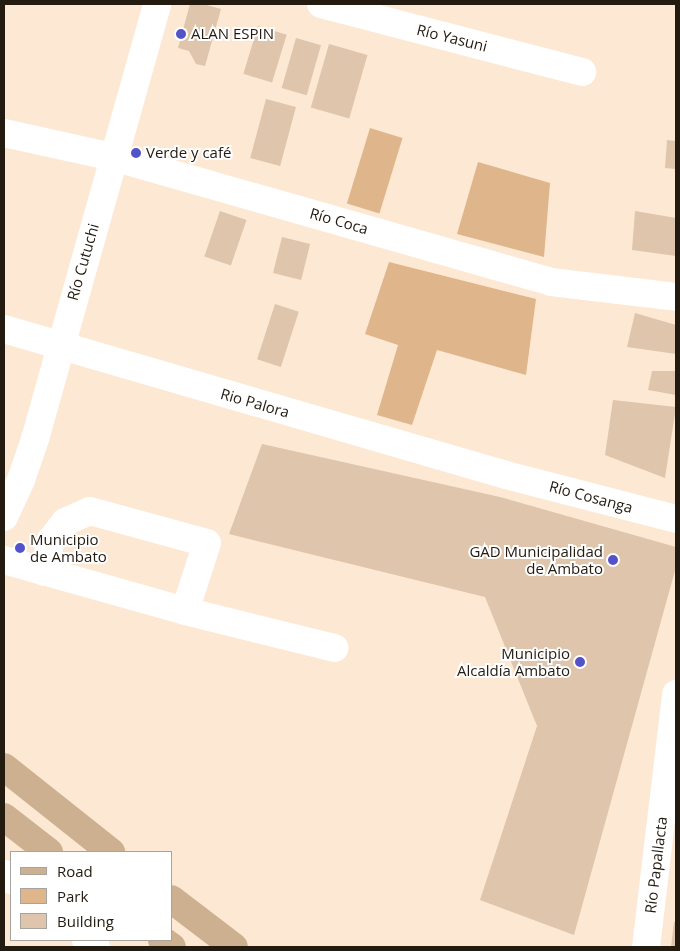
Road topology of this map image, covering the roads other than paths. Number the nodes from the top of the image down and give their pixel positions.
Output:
1 (157, 4) edge
2 (321, 4) edge
3 (582, 72) dead end
4 (4, 133) edge
5 (113, 157) junction
6 (676, 297) edge
7 (4, 330) edge
8 (60, 346) junction
9 (506, 475) joint
10 (5, 510) edge
11 (676, 519) edge
12 (4, 560) edge
13 (44, 572) junction
14 (185, 611) junction
15 (335, 648) dead end
16 (676, 694) edge
17 (4, 767) edge
18 (672, 773) edge
19 (4, 817) edge
20 (49, 851) edge
21 (110, 851) edge
22 (172, 900) edge
23 (234, 947) edge
24 (646, 947) edge

1 - 5 street, Río Cutuchi
2 - 3 street, Río Yasuni
4 - 5 street, Río Coca
5 - 6 street, Río Coca
5 - 8 street, Río Cutuchi
7 - 8 street, Rio Palora
8 - 9 street, Rio Palora
8 - 10 street, Río Cutuchi
9 - 11 street, Río Cosanga
12 - 13 street
13 - 14 street
13 - 14 street
14 - 15 street
16 - 18 street, Río Papallacta
17 - 21 main road
18 - 24 street, Río Papallacta
19 - 20 main road
22 - 23 main road

